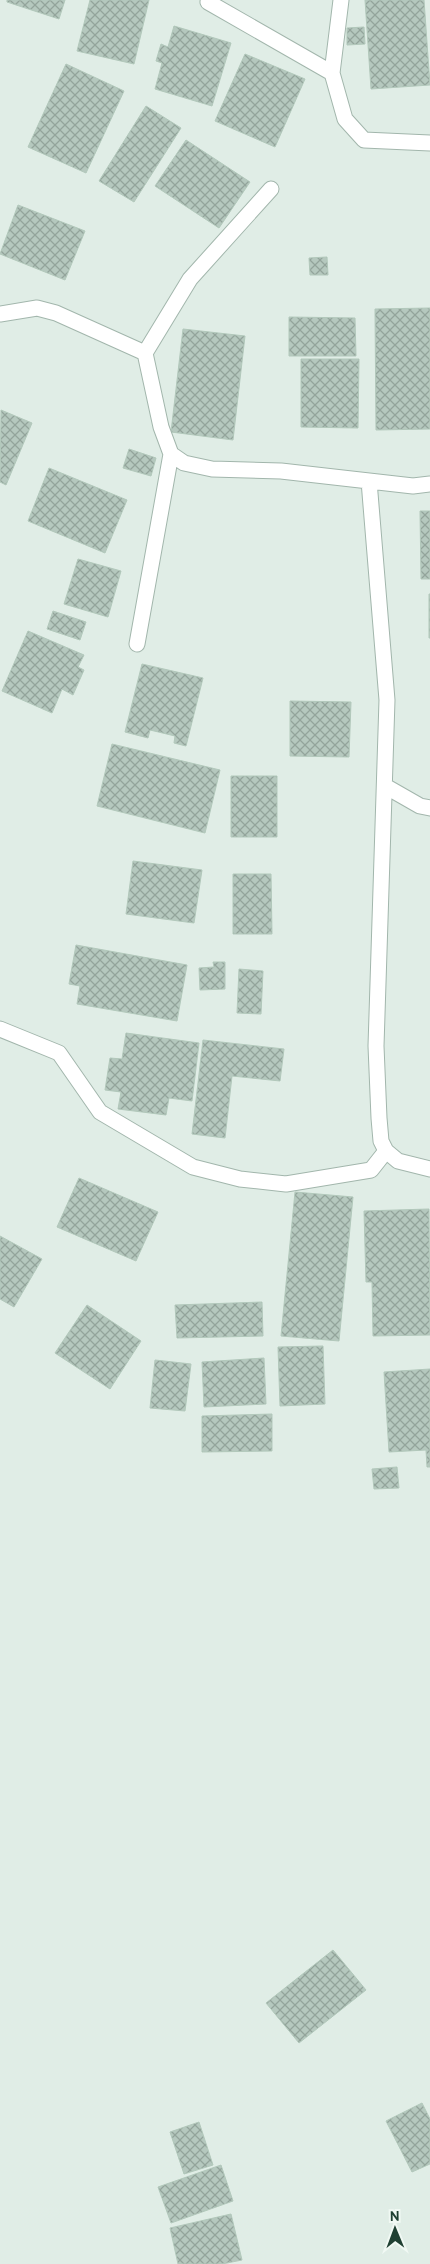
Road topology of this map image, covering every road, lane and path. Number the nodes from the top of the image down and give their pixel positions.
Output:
1 (341, 0) edge
2 (207, 1) edge
3 (332, 73) junction
4 (430, 143) edge
5 (271, 189) dead end
6 (0, 314) edge
7 (145, 353) junction
8 (172, 454) junction
9 (369, 481) junction
10 (430, 484) edge
11 (137, 644) dead end
12 (385, 786) junction
13 (430, 808) edge
14 (0, 1029) edge
15 (386, 1151) junction
16 (430, 1169) edge

1 - 3 street
2 - 3 street
3 - 4 street
5 - 7 street
6 - 7 street
7 - 8 street
8 - 9 street
8 - 11 street
9 - 10 street
9 - 12 street
12 - 13 street
12 - 15 street
14 - 15 street
15 - 16 street

